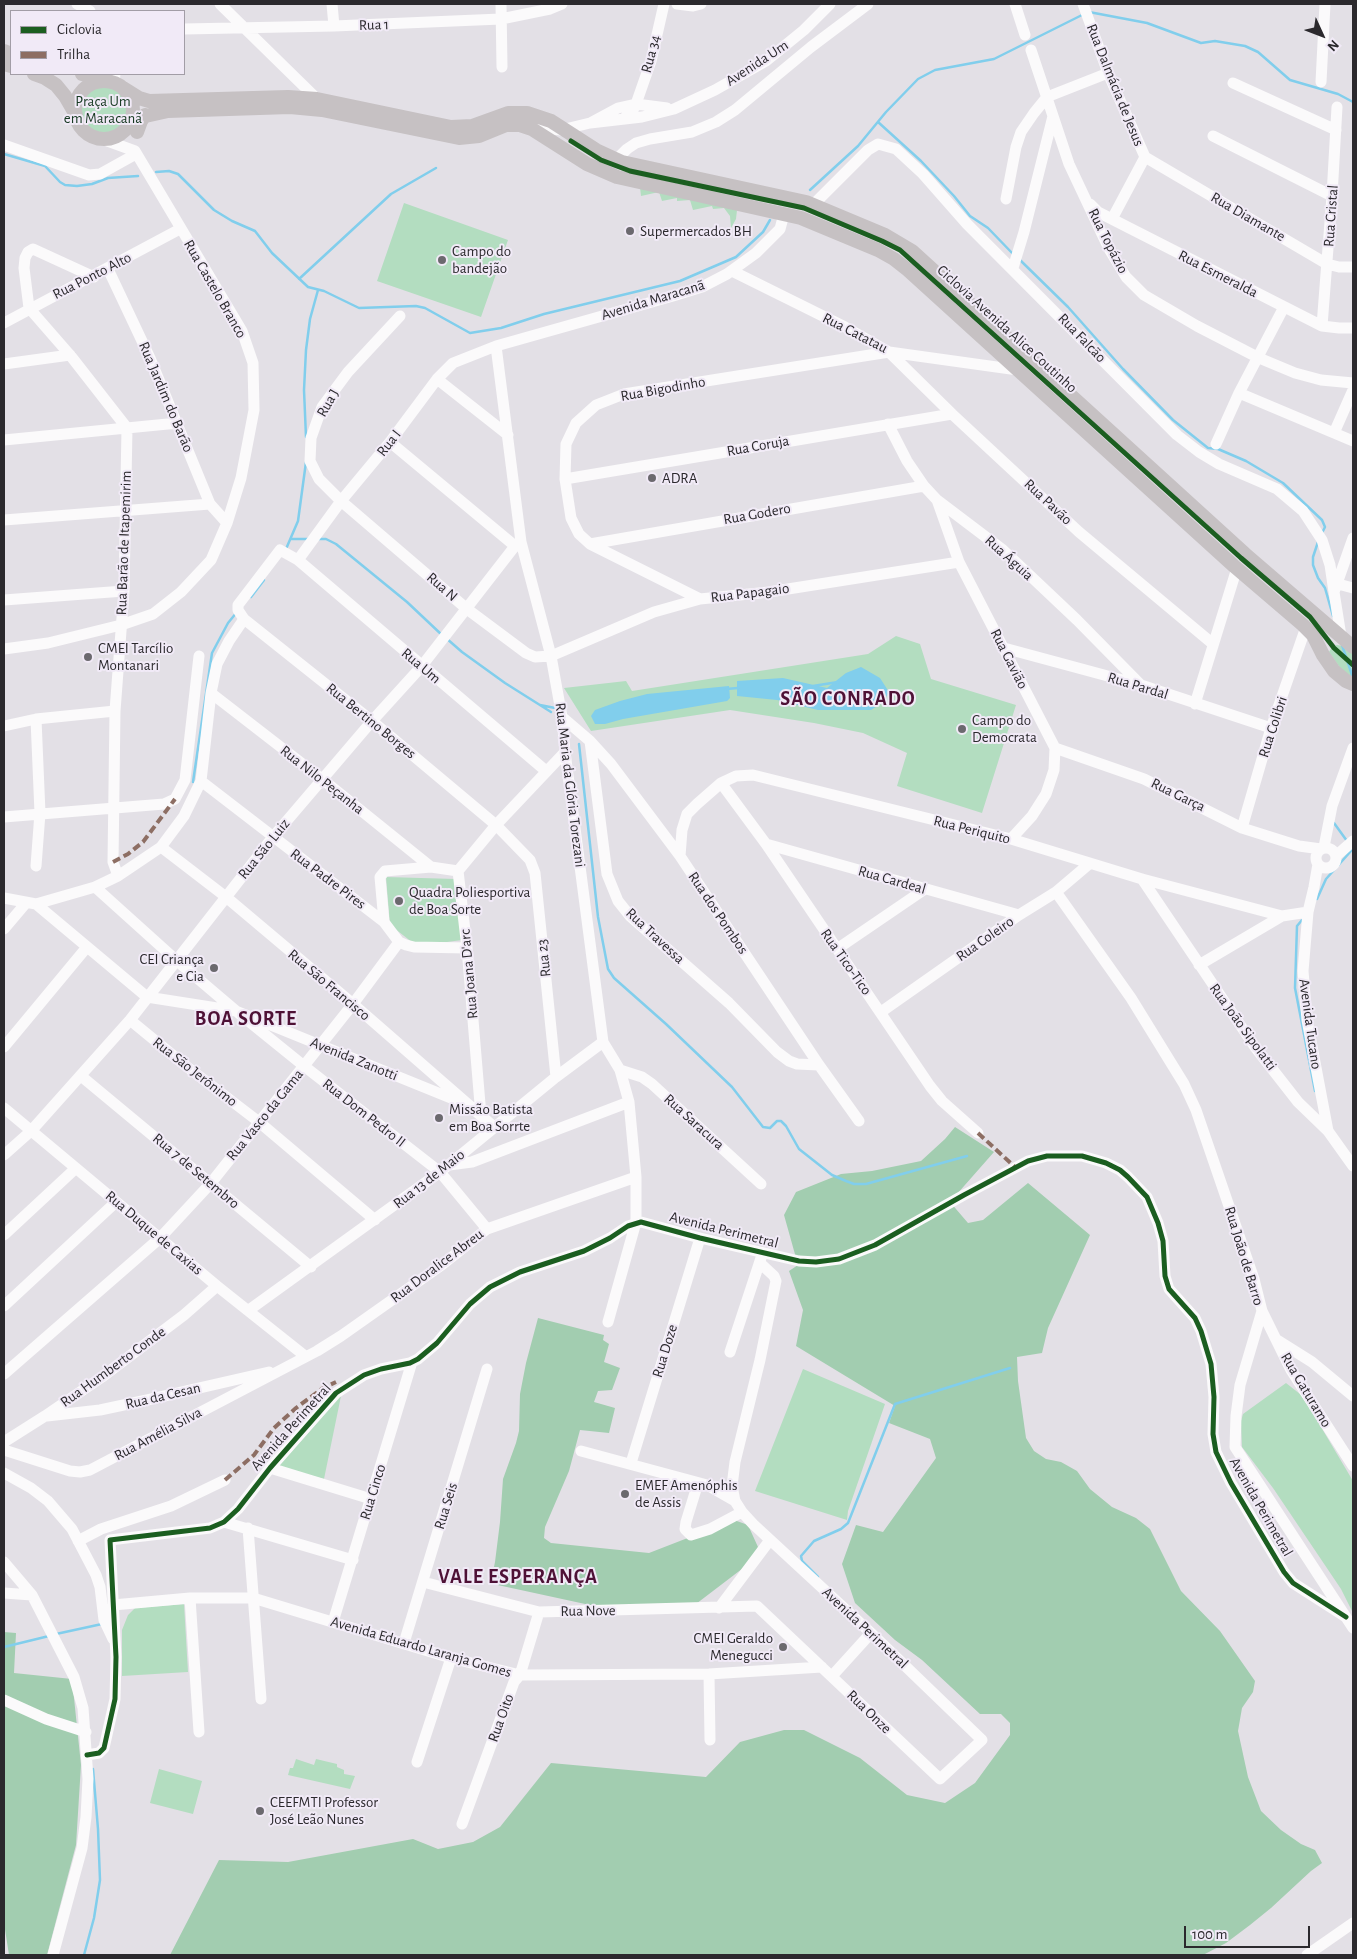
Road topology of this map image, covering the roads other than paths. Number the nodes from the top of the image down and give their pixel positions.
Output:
1 (77, 4) edge
2 (220, 4) edge
3 (332, 4) edge
4 (501, 4) edge
5 (562, 4) edge
6 (664, 4) edge
7 (677, 4) edge
8 (701, 4) edge
9 (830, 4) edge
10 (868, 4) edge
11 (1015, 4) edge
12 (1325, 4) edge
13 (88, 10) edge
14 (1086, 12) edge
15 (501, 19) junction
16 (334, 26) junction
17 (245, 28) junction
18 (185, 29) edge
19 (1025, 35) dead end
20 (1031, 50) dead end
21 (502, 66) dead end
22 (1108, 73) junction
23 (37, 75) edge
24 (87, 75) edge
25 (114, 81) edge
26 (1321, 82) dead end
27 (1233, 83) dead end
28 (1047, 97) junction
29 (316, 104) junction
30 (636, 104) junction
31 (1337, 107) dead end
32 (674, 109) junction
33 (76, 115) junction
34 (1052, 116) junction
35 (621, 120) junction
36 (136, 122) junction
37 (590, 123) junction
38 (526, 126) junction
39 (564, 129) junction
40 (1336, 130) junction
41 (1213, 136) dead end
42 (102, 139) junction
43 (4, 145) edge
44 (136, 153) junction
45 (1145, 157) junction
46 (616, 160) junction
47 (1332, 196) junction
48 (1006, 199) dead end
49 (1088, 203) junction
50 (813, 204) junction
51 (784, 214) junction
52 (1112, 219) junction
53 (180, 228) junction
54 (1328, 264) junction
55 (1353, 267) edge
56 (1013, 268) junction
57 (108, 269) junction
58 (732, 271) junction
59 (94, 277) junction
60 (1284, 307) junction
61 (29, 308) junction
62 (400, 316) dead end
63 (4, 323) edge
64 (1322, 326) junction
65 (1353, 328) edge
66 (496, 346) junction
67 (889, 352) junction
68 (70, 355) junction
69 (1259, 358) junction
70 (4, 364) edge
71 (1018, 370) junction
72 (437, 379) junction
73 (1353, 382) edge
74 (1353, 390) edge
75 (1239, 393) junction
76 (952, 414) junction
77 (178, 423) junction
78 (888, 424) junction
79 (127, 428) junction
80 (1334, 433) junction
81 (508, 435) junction
82 (4, 440) edge
83 (1353, 440) edge
84 (390, 442) junction
85 (1216, 444) dead end
86 (564, 479) junction
87 (924, 486) junction
88 (937, 500) junction
89 (341, 501) junction
90 (210, 504) junction
91 (127, 511) junction
92 (4, 520) edge
93 (226, 523) junction
94 (1353, 538) edge
95 (518, 544) junction
96 (590, 544) junction
97 (298, 560) junction
98 (959, 562) junction
99 (1237, 568) junction
100 (1336, 588) junction
101 (1353, 588) edge
102 (124, 591) junction
103 (700, 598) junction
104 (4, 600) edge
105 (467, 609) junction
106 (241, 614) junction
107 (121, 625) junction
108 (1306, 627) junction
109 (1341, 636) junction
110 (1214, 644) junction
111 (1353, 647) edge
112 (1004, 648) junction
113 (4, 649) edge
114 (1323, 655) junction
115 (199, 656) dead end
116 (551, 656) junction
117 (421, 667) junction
118 (1352, 684) edge
119 (1141, 685) junction
120 (211, 693) junction
121 (1195, 704) junction
122 (115, 711) junction
123 (562, 718) junction
124 (36, 719) junction
125 (372, 721) junction
126 (4, 726) edge
127 (1271, 728) junction
128 (590, 741) junction
129 (1055, 748) junction
130 (1353, 748) edge
131 (565, 752) junction
132 (546, 771) junction
133 (322, 779) junction
134 (201, 781) junction
135 (721, 783) junction
136 (115, 807) junction
137 (40, 814) junction
138 (4, 817) edge
139 (496, 825) junction
140 (1242, 828) junction
141 (272, 837) junction
142 (1011, 839) junction
143 (1353, 841) edge
144 (766, 844) junction
145 (161, 848) junction
146 (1320, 855) junction
147 (680, 856) junction
148 (1334, 861) junction
149 (1089, 864) junction
150 (36, 866) dead end
151 (431, 868) junction
152 (458, 871) junction
153 (118, 876) junction
154 (1142, 880) junction
155 (1314, 887) junction
156 (95, 888) junction
157 (925, 889) junction
158 (1056, 892) junction
159 (226, 897) junction
160 (4, 898) edge
161 (31, 904) junction
162 (1308, 912) junction
163 (1018, 915) junction
164 (1282, 916) junction
165 (384, 922) junction
166 (4, 929) edge
167 (399, 942) junction
168 (87, 948) junction
169 (467, 948) junction
170 (837, 949) junction
171 (176, 960) junction
172 (1199, 964) junction
173 (147, 997) junction
174 (353, 1004) junction
175 (236, 1011) junction
176 (881, 1012) junction
177 (130, 1020) junction
178 (603, 1042) junction
179 (321, 1045) junction
180 (4, 1047) edge
181 (820, 1065) junction
182 (304, 1066) junction
183 (620, 1070) junction
184 (81, 1076) junction
185 (556, 1077) junction
186 (629, 1102) junction
187 (468, 1105) junction
188 (4, 1108) edge
189 (481, 1116) junction
190 (859, 1120) dead end
191 (259, 1122) junction
192 (494, 1126) junction
193 (31, 1131) junction
194 (1328, 1131) junction
195 (978, 1133) dead end
196 (4, 1154) edge
197 (1353, 1166) edge
198 (444, 1168) junction
199 (75, 1169) junction
200 (636, 1177) junction
201 (211, 1183) junction
202 (761, 1184) dead end
203 (116, 1202) junction
204 (375, 1220) junction
205 (636, 1222) junction
206 (487, 1229) junction
207 (4, 1235) edge
208 (160, 1238) junction
209 (700, 1238) junction
210 (761, 1258) junction
211 (311, 1267) junction
212 (217, 1286) junction
213 (4, 1306) edge
214 (249, 1310) junction
215 (1262, 1311) junction
216 (608, 1322) dead end
217 (1277, 1340) junction
218 (730, 1352) dead end
219 (305, 1356) junction
220 (412, 1362) junction
221 (281, 1369) junction
222 (487, 1369) dead end
223 (4, 1374) edge
224 (1353, 1396) edge
225 (45, 1416) junction
226 (4, 1442) edge
227 (4, 1450) edge
228 (580, 1451) dead end
229 (631, 1463) junction
230 (1353, 1466) edge
231 (270, 1468) junction
232 (4, 1473) edge
233 (225, 1480) dead end
234 (698, 1483) junction
235 (371, 1499) junction
236 (735, 1501) junction
237 (742, 1512) junction
238 (224, 1522) junction
239 (248, 1528) junction
240 (770, 1540) junction
241 (78, 1541) junction
242 (353, 1560) junction
243 (4, 1562) edge
244 (423, 1582) junction
245 (4, 1593) edge
246 (32, 1595) junction
247 (190, 1598) junction
248 (253, 1598) junction
249 (113, 1605) junction
250 (757, 1606) joint
251 (719, 1608) junction
252 (539, 1612) junction
253 (1346, 1618) junction
254 (333, 1622) junction
255 (1353, 1628) edge
256 (871, 1633) junction
257 (115, 1643) junction
258 (404, 1643) junction
259 (451, 1658) junction
260 (822, 1667) junction
261 (709, 1674) junction
262 (520, 1675) junction
263 (832, 1676) junction
264 (261, 1699) dead end
265 (4, 1700) edge
266 (86, 1732) junction
267 (199, 1732) dead end
268 (710, 1740) dead end
269 (982, 1740) joint
270 (87, 1755) junction
271 (418, 1762) dead end
272 (462, 1824) dead end
273 (1353, 1923) edge
274 (53, 1955) edge
275 (1308, 1955) edge

1 - 13 street
2 - 17 street
3 - 16 street
4 - 15 street
5 - 15 street, Rua 1
6 - 30 street, Rua 34
7 - 8 street
9 - 32 street, Avenida Um
10 - 46 street
11 - 19 street
12 - 26 street
14 - 22 street, Rua Dalmácia de Jesus
15 - 16 street, Rua 1
15 - 21 street
16 - 17 street, Rua 1
17 - 18 street, Rua 1
17 - 29 street
20 - 28 street, Rua Topázio
22 - 28 street
22 - 45 street, Rua Dalmácia de Jesus
23 - 33 main road
24 - 25 main road
25 - 29 main road
25 - 33 main road
25 - 36 main road
27 - 40 street
28 - 34 street, Rua Topázio
28 - 48 street
29 - 36 main road
29 - 38 main road
29 - 39 main road
30 - 32 street, Avenida Um
30 - 35 street
30 - 37 street, Avenida Um
31 - 40 street, Rua Cristal
32 - 35 street, Avenida Um
33 - 42 main road
34 - 49 street, Rua Topázio
34 - 56 street
35 - 37 street, Avenida Um
36 - 42 main road
36 - 44 street
37 - 39 street, Avenida Um
38 - 39 street, Avenida Um
38 - 51 main road
39 - 46 main road
40 - 47 street, Rua Cristal
41 - 47 street
42 - 44 street
43 - 44 street
44 - 53 street, Rua Castelo Branco
45 - 52 street, Rua Dalmácia de Jesus
45 - 54 street, Rua Diamante
46 - 50 main road
47 - 54 street, Rua Cristal
49 - 52 street, Rua Esmeralda
49 - 69 street, Rua Topázio
50 - 56 street, Rua Falcão
50 - 109 main road
51 - 58 street, Avenida Maracanã
51 - 71 main road
52 - 60 street, Rua Esmeralda
53 - 57 street, Rua Ponto Alto
53 - 93 street, Rua Castelo Branco
54 - 55 street, Rua Diamante
54 - 64 street, Rua Cristal
56 - 100 street, Rua Falcão
57 - 59 street, Rua Ponto Alto
57 - 77 street, Rua Jardim do Barão
58 - 66 street, Avenida Maracanã
58 - 67 street, Rua Catatau
59 - 61 street, Rua Ponto Alto
59 - 61 street
60 - 64 street, Rua Esmeralda
60 - 69 street
61 - 63 street, Rua Ponto Alto
61 - 68 street
62 - 89 street, Rua J
64 - 65 street, Rua Esmeralda
66 - 72 street, Rua I
66 - 81 street, Rua Maria da Glória Torezani
67 - 71 street, Rua Catatau
67 - 76 street, Rua Pavão
67 - 86 street, Rua Bigodinho
68 - 70 street
68 - 79 street
69 - 73 street, Rua Topázio
69 - 75 street
71 - 99 main road
72 - 81 street
72 - 84 street, Rua I
74 - 80 street
75 - 80 street
75 - 85 street
76 - 78 street, Rua Coruja
76 - 110 street, Rua Pavão
77 - 79 street
77 - 90 street, Rua Jardim do Barão
78 - 86 street, Rua Coruja
78 - 87 street, Rua Águia
79 - 82 street
79 - 91 street, Rua Barão de Itapemirim
80 - 83 street
81 - 95 street, Rua Maria da Glória Torezani
84 - 89 street, Rua I
84 - 95 street
86 - 96 street, Rua Bigodinho
87 - 88 street, Rua Águia
87 - 96 street, Rua Godero
88 - 98 street, Rua Gavião
88 - 119 street, Rua Águia
89 - 97 street, Rua I
89 - 105 street, Rua N
90 - 91 street
90 - 93 street, Rua Jardim do Barão
91 - 92 street
91 - 102 street, Rua Barão de Itapemirim
93 - 107 street, Rua Castelo Branco
94 - 100 street
95 - 105 street, Rua São Luiz
95 - 116 street, Rua Maria da Glória Torezani
96 - 103 street, Rua Bigodinho
97 - 106 street, Rua Um
97 - 117 street, Rua Um
98 - 103 street, Rua Papagaio
98 - 112 street, Rua Gavião
99 - 108 main road
99 - 110 street
100 - 101 street
100 - 109 street, Rua Falcão
102 - 104 street
102 - 107 street, Rua Barão de Itapemirim
103 - 116 street, Rua Papagaio
105 - 116 street, Rua N
105 - 117 street, Rua São Luiz
106 - 120 street
106 - 125 street, Rua Bertino Borges
107 - 113 street, Rua Castelo Branco
107 - 122 street, Rua Barão de Itapemirim
108 - 114 main road
108 - 127 street, Rua Colibri
109 - 111 main road
109 - 114 main road
110 - 121 street
112 - 119 street, Rua Pardal
112 - 129 street, Rua Gavião
114 - 118 main road
115 - 136 street
116 - 123 street, Rua Maria da Glória Torezani
117 - 125 street, Rua São Luiz
117 - 132 street, Rua Um
119 - 121 street, Rua Pardal
120 - 133 street, Rua Nilo Peçanha
120 - 134 street
121 - 127 street, Rua Pardal
122 - 124 street
122 - 136 street, Rua Barão de Itapemirim
123 - 128 street, Rua dos Pombos
123 - 131 street, Rua Maria da Glória Torezani
124 - 126 street
124 - 137 street
125 - 133 street, Rua São Luiz
125 - 139 street, Rua Bertino Borges
127 - 140 street, Rua Colibri
128 - 147 street, Rua dos Pombos
128 - 181 street, Rua Travessa
129 - 140 street, Rua Garça
129 - 142 street
130 - 146 street, Avenida Tucano
131 - 132 street
131 - 178 street, Rua Maria da Glória Torezani
132 - 139 street
133 - 141 street, Rua São Luiz
133 - 151 street, Rua Nilo Peçanha
134 - 141 street, Rua Padre Pires
134 - 145 street
135 - 142 street, Rua Periquito
135 - 144 street, Rua Tico-Tico
135 - 147 street, Rua Periquito
136 - 137 street
136 - 153 street, Rua Barão de Itapemirim
137 - 138 street
137 - 150 street
139 - 152 street
139 - 185 street, Rua 23
140 - 146 street, Rua Garça
141 - 159 street, Rua São Luiz
141 - 165 street, Rua Padre Pires
142 - 149 street, Rua Periquito
143 - 148 street, Avenida Tucano
144 - 157 street, Rua Cardeal
144 - 170 street, Rua Tico-Tico
145 - 153 street
145 - 159 street, Rua São Francisco
146 - 148 street
146 - 148 street, Rua Garça
146 - 155 street, Avenida Tucano
147 - 181 street, Rua dos Pombos
148 - 155 street, Avenida Tucano
149 - 154 street, Rua Periquito
149 - 158 street, Rua Coleiro
151 - 152 street
151 - 165 street
152 - 169 street, Rua Joana D'arc
153 - 156 street
154 - 164 street, Rua Periquito
154 - 172 street, Rua João Sipolatti
155 - 162 street, Avenida Tucano
156 - 161 street
156 - 171 street, Rua Dom Pedro II
157 - 163 street, Rua Cardeal
157 - 170 street
158 - 163 street, Rua Coleiro
158 - 215 street, Rua João de Barro
159 - 171 street, Rua São Luiz
159 - 174 street, Rua São Francisco
160 - 161 street
161 - 166 street
161 - 168 street
162 - 164 street, Rua Periquito
162 - 194 street, Avenida Tucano
163 - 176 street, Rua Coleiro
164 - 172 street
165 - 167 street
167 - 169 street
167 - 174 street, Rua Vasco da Gama
168 - 173 street
168 - 180 street
169 - 189 street, Rua Joana D'arc
170 - 176 street, Rua Tico-Tico
171 - 173 street, Rua São Luiz
171 - 175 street, Rua Dom Pedro II
172 - 194 street, Rua João Sipolatti
173 - 175 street, Avenida Zanotti
173 - 177 street, Rua São Luiz
174 - 179 street, Rua Vasco da Gama
174 - 187 street, Rua São Francisco
175 - 179 street, Avenida Zanotti
175 - 182 street, Rua Dom Pedro II
176 - 195 street, Rua Tico-Tico
177 - 184 street, Rua São Luiz
177 - 191 street, Rua São Jerônimo
178 - 183 street, Rua Maria da Glória Torezani
178 - 185 street, Rua 13 de Maio
179 - 182 street, Rua Vasco da Gama
179 - 187 street, Avenida Zanotti
181 - 190 street, Rua dos Pombos
182 - 191 street, Rua Vasco da Gama
182 - 198 street, Rua Dom Pedro II
183 - 186 street, Rua Maria da Glória Torezani
183 - 202 street, Rua Saracura
184 - 193 street, Rua São Luiz
184 - 201 street, Rua 7 de Setembro
185 - 192 street, Rua 13 de Maio
186 - 198 street
186 - 200 street, Rua Maria da Glória Torezani
187 - 189 street, Rua São Francisco
188 - 193 street, Rua Duque de Caxias
189 - 192 street, Rua São Francisco
191 - 201 street, Rua Vasco da Gama
191 - 204 street, Rua São Jerônimo
192 - 198 street, Rua 13 de Maio
193 - 196 street, Rua São Luiz
193 - 199 street, Rua Duque de Caxias
194 - 197 street, Rua João Sipolatti
198 - 204 street, Rua 13 de Maio
198 - 206 street, Rua Dom Pedro II
199 - 203 street, Rua Duque de Caxias
199 - 207 street
200 - 205 street, Rua Maria da Glória Torezani
200 - 206 street, Rua Doralice Abreu
201 - 208 street, Rua Vasco da Gama
201 - 211 street, Rua 7 de Setembro
203 - 208 street, Rua Duque de Caxias
203 - 213 street
204 - 211 street, Rua 13 de Maio
205 - 209 street, Avenida Perimetral
205 - 216 street, Rua Maria da Glória Torezani
205 - 220 street, Avenida Perimetral
206 - 219 street, Rua Doralice Abreu
208 - 212 street, Rua Duque de Caxias
208 - 223 street, Rua Vasco da Gama
209 - 210 street, Avenida Perimetral
209 - 229 street, Rua Doze
210 - 218 street, Avenida Perimetral
210 - 236 street, Avenida Perimetral
210 - 253 street, Avenida Perimetral
211 - 214 street, Rua 13 de Maio
212 - 214 street, Rua Duque de Caxias
212 - 225 street, Rua Humberto Conde
214 - 219 street, Rua Duque de Caxias
215 - 217 street, Rua Gaturamo
215 - 253 street, Rua João de Barro
217 - 224 street
217 - 230 street, Rua Gaturamo
219 - 221 street, Rua Amélia Silva
220 - 231 street, Avenida Perimetral
220 - 235 street, Rua Cinco
221 - 225 street, Rua da Cesan
221 - 227 street, Rua Amélia Silva
222 - 244 street, Rua Seis
225 - 226 street, Rua Humberto Conde
228 - 229 street
229 - 234 street
231 - 235 street
231 - 238 street, Avenida Perimetral
232 - 241 street
233 - 241 street
234 - 236 street
234 - 237 street
235 - 242 street, Rua Cinco
236 - 237 street, Avenida Perimetral
237 - 240 street, Avenida Perimetral
238 - 239 street
238 - 249 street, Avenida Perimetral
239 - 242 street
239 - 248 street
240 - 251 street
240 - 256 street, Avenida Perimetral
241 - 257 street
242 - 254 street, Rua Cinco
243 - 246 street
244 - 252 street, Rua Nove
244 - 258 street, Rua Seis
245 - 246 street
246 - 266 street
247 - 248 street, Avenida Eduardo Laranja Gomes
247 - 249 street, Avenida Eduardo Laranja Gomes
247 - 267 street
248 - 254 street, Avenida Eduardo Laranja Gomes
248 - 264 street
249 - 257 street, Avenida Perimetral
250 - 251 street, Rua Nove
250 - 260 street, Rua Onze
251 - 252 street, Rua Nove
252 - 262 street, Rua Oito
253 - 255 street, Rua João de Barro
254 - 258 street, Avenida Eduardo Laranja Gomes
256 - 263 street
256 - 269 street, Avenida Perimetral
257 - 270 street, Avenida Perimetral
258 - 259 street, Avenida Eduardo Laranja Gomes
259 - 262 street, Avenida Eduardo Laranja Gomes
259 - 271 street
260 - 261 street, Avenida Eduardo Laranja Gomes
260 - 263 street, Rua Onze
261 - 262 street, Avenida Eduardo Laranja Gomes
261 - 268 street
262 - 272 street, Rua Oito
263 - 269 street, Rua Onze
265 - 266 street
266 - 270 street
270 - 274 street
273 - 275 street

